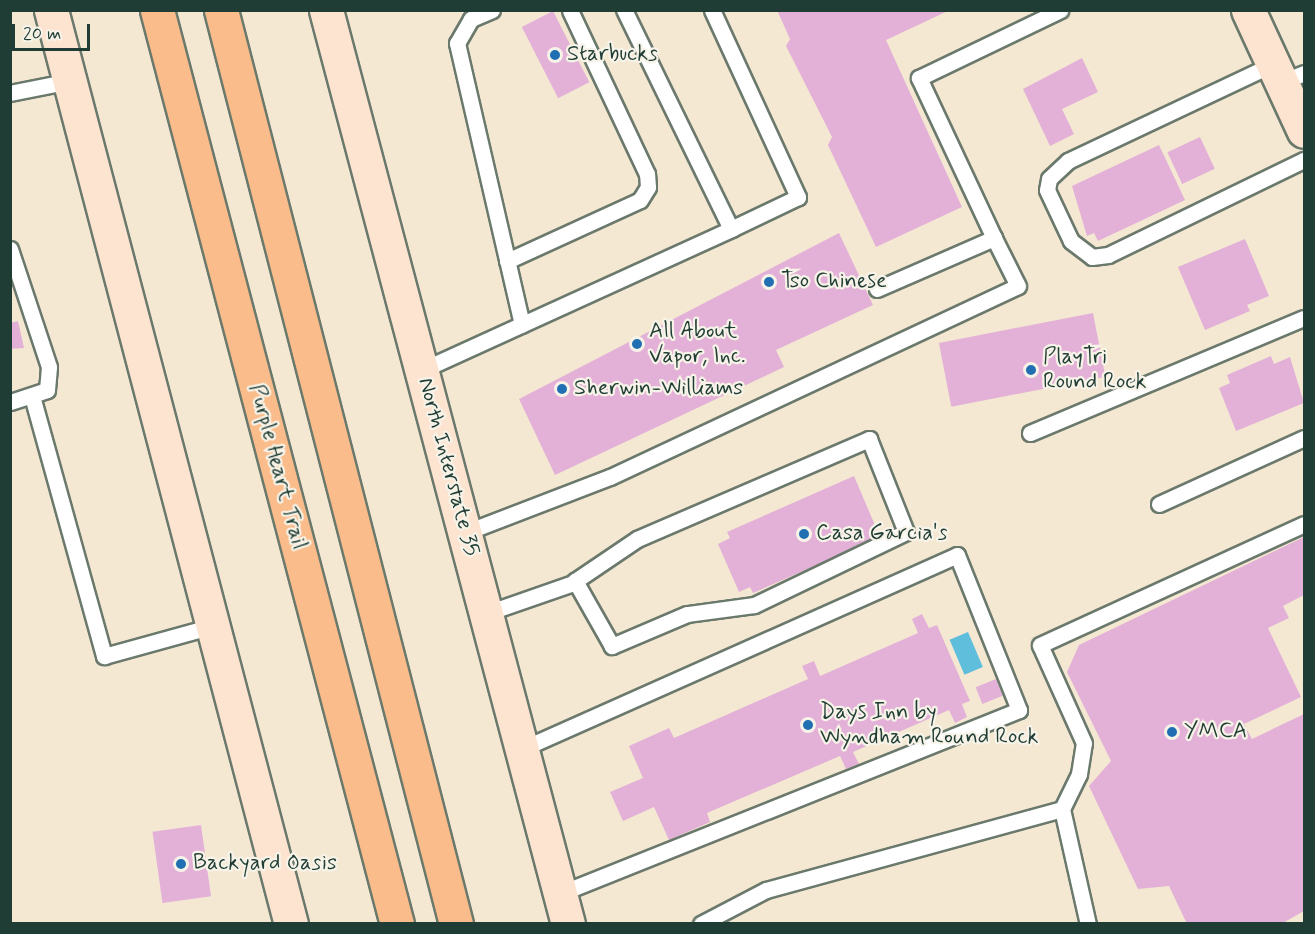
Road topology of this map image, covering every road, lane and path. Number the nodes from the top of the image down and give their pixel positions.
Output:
1 (51, 10) edge
2 (158, 10) edge
3 (221, 10) edge
4 (326, 10) edge
5 (492, 10) edge
6 (570, 10) edge
7 (624, 10) edge
8 (712, 10) edge
9 (1060, 10) edge
10 (1248, 10) edge
11 (1286, 73) edge
12 (70, 81) junction
13 (10, 93) edge
14 (1305, 130) edge
15 (1305, 160) edge
16 (731, 229) junction
17 (994, 238) junction
18 (10, 249) edge
19 (507, 261) junction
20 (877, 289) dead end
21 (1305, 318) edge
22 (522, 325) junction
23 (422, 370) junction
24 (32, 396) junction
25 (10, 402) edge
26 (1030, 432) dead end
27 (1305, 438) edge
28 (1159, 504) dead end
29 (1305, 524) edge
30 (464, 533) junction
31 (575, 581) junction
32 (487, 613) junction
33 (209, 627) junction
34 (524, 748) junction
35 (1062, 810) junction
36 (565, 908) edge
37 (291, 924) edge
38 (397, 924) edge
39 (456, 924) edge
40 (701, 924) edge
41 (1088, 924) edge

1 - 12 main road
2 - 38 highway, Purple Heart Trail
3 - 39 highway
4 - 23 main road, North Interstate 35
5 - 19 lane
6 - 19 lane
7 - 16 lane
8 - 16 lane
9 - 17 lane
10 - 11 main road
11 - 14 main road
11 - 15 lane
12 - 13 lane
12 - 33 main road
16 - 22 lane
17 - 20 lane
17 - 30 lane
18 - 24 lane
19 - 22 lane
21 - 26 lane
22 - 23 lane
23 - 30 main road, North Interstate 35
24 - 25 lane
24 - 33 lane
27 - 28 lane
29 - 35 lane
30 - 32 main road, North Interstate 35
31 - 31 lane
31 - 32 lane
32 - 34 main road, North Interstate 35
33 - 37 main road
34 - 36 main road, North Interstate 35
34 - 36 lane
35 - 40 lane
35 - 41 lane

